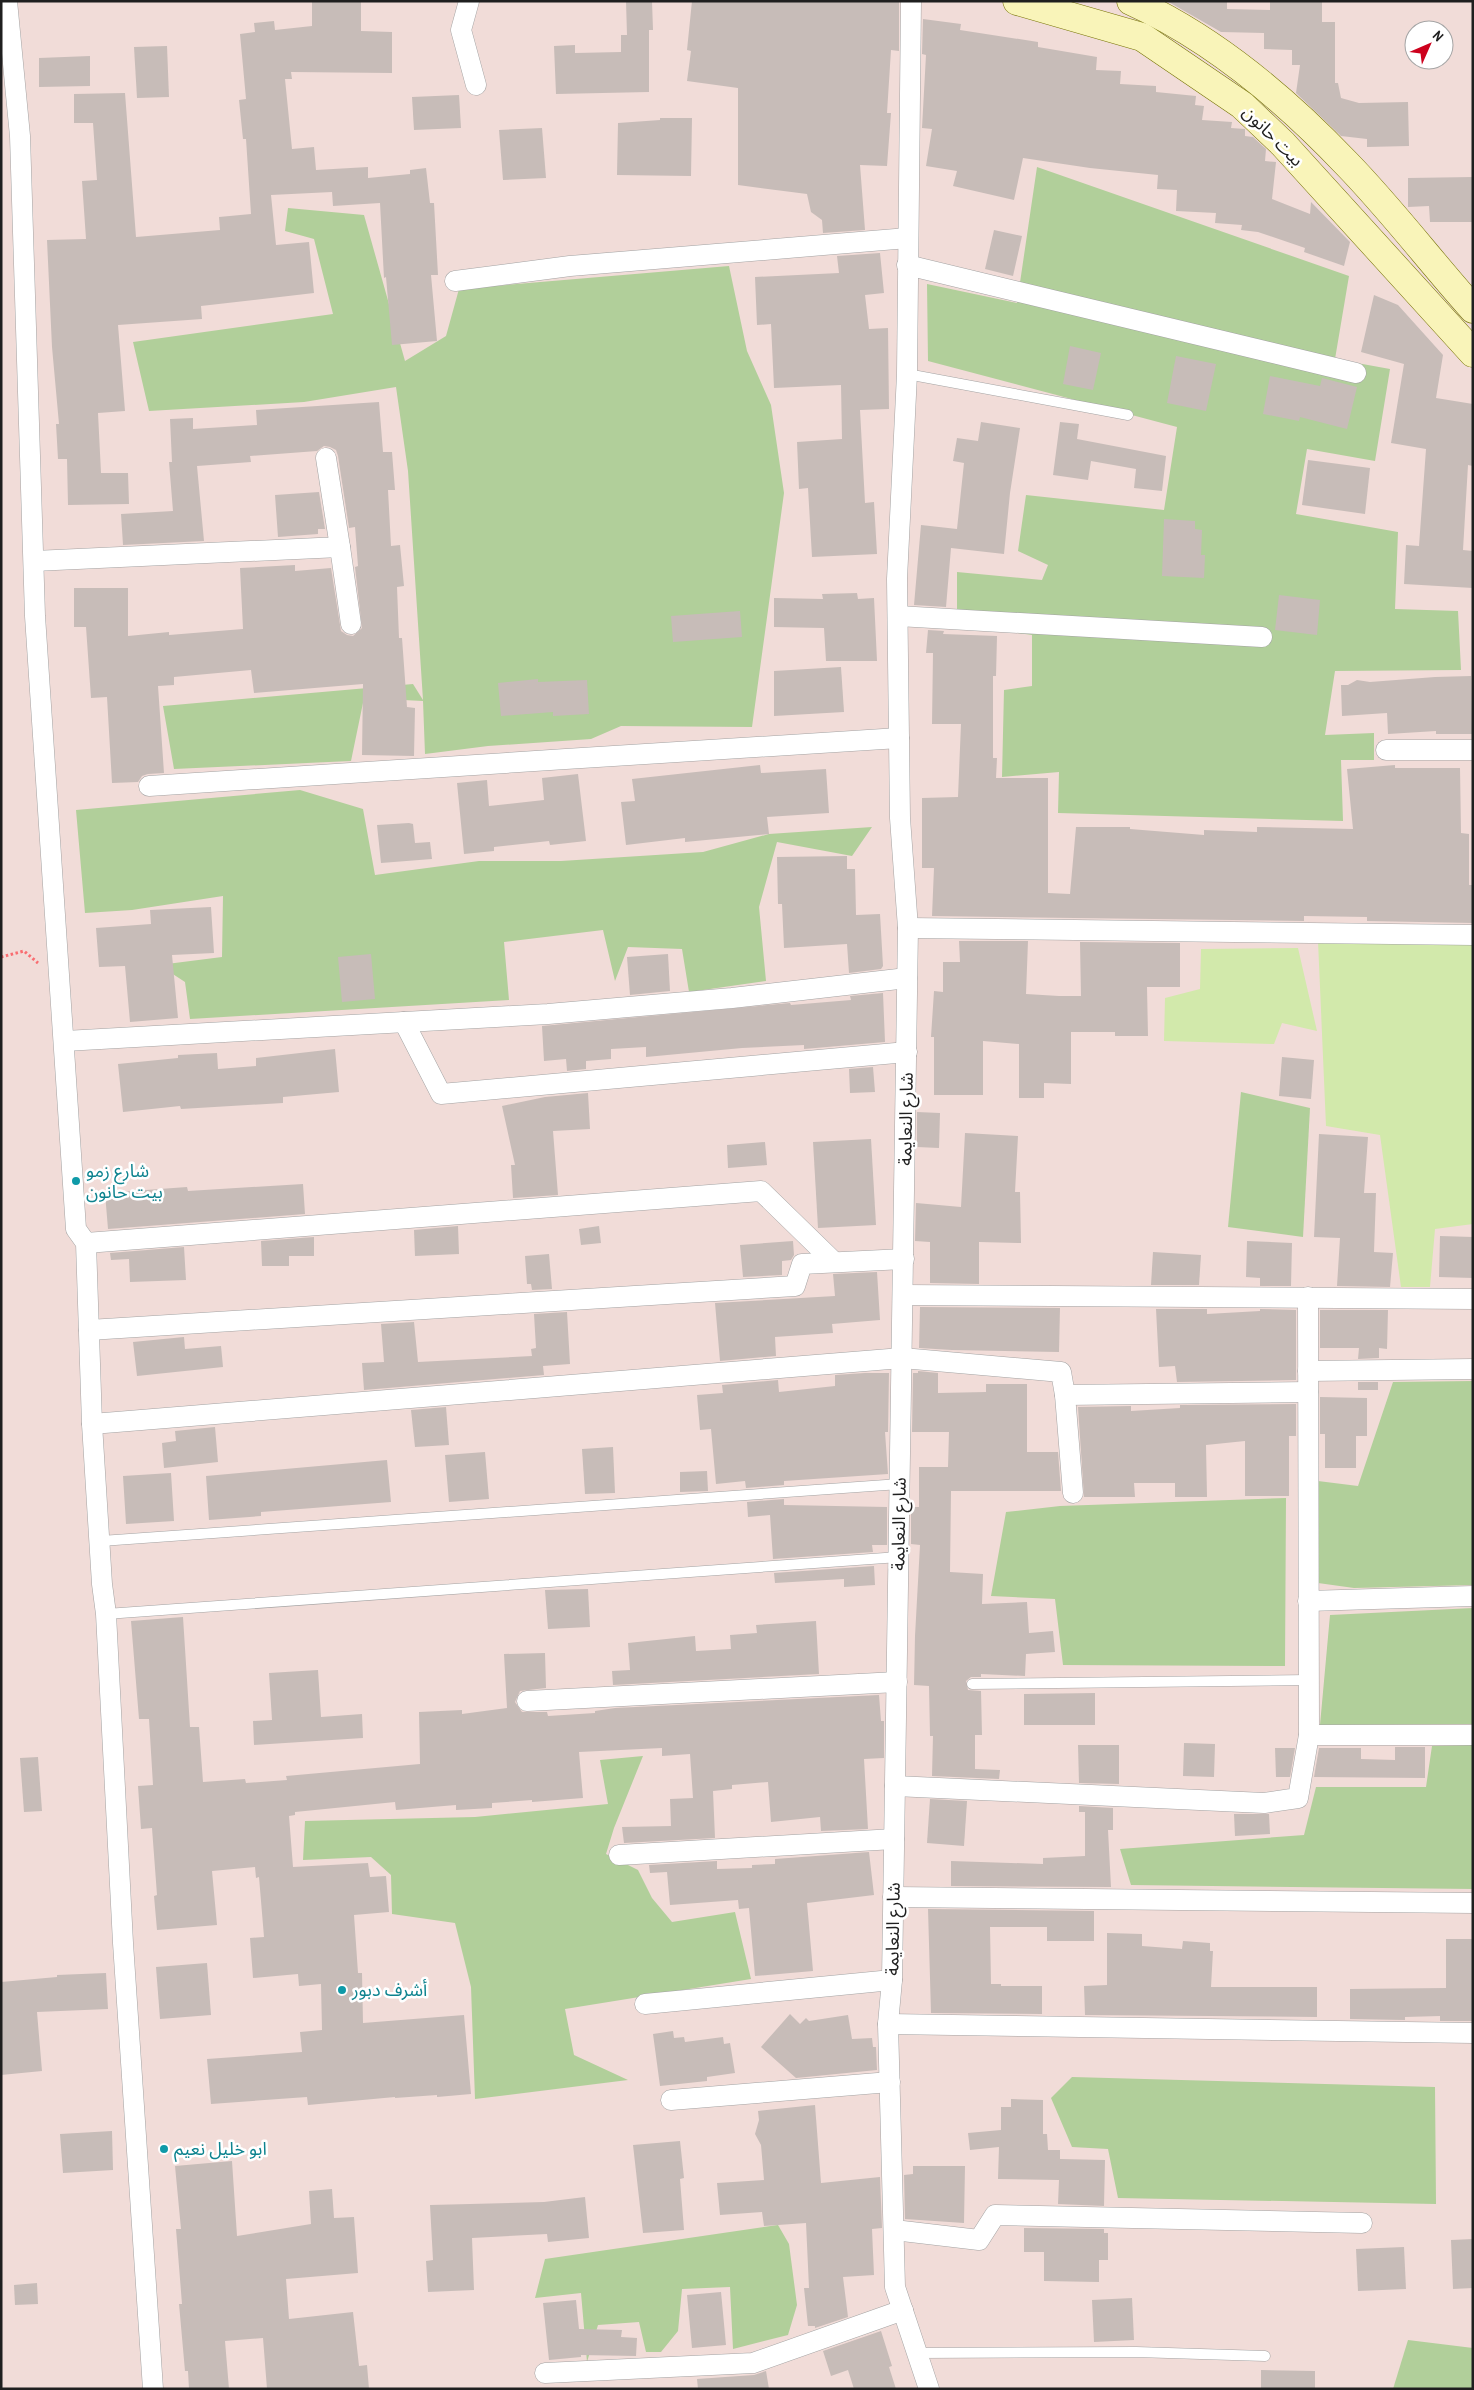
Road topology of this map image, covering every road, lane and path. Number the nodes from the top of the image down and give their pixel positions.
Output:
1 (8, 1) edge
2 (469, 1) edge
3 (911, 1) edge
4 (1017, 1) edge
5 (1126, 1) edge
6 (1131, 1) edge
7 (1126, 32) junction
8 (476, 85) dead end
9 (908, 238) junction
10 (907, 265) junction
11 (455, 281) dead end
12 (1473, 309) edge
13 (1473, 353) edge
14 (1356, 373) dead end
15 (907, 374) junction
16 (1128, 415) dead end
17 (326, 458) dead end
18 (340, 547) junction
19 (34, 560) junction
20 (898, 616) junction
21 (351, 624) dead end
22 (1262, 636) dead end
23 (899, 738) junction
24 (1386, 750) dead end
25 (1473, 750) edge
26 (149, 786) dead end
27 (908, 928) junction
28 (1473, 935) edge
29 (1, 957) edge
30 (907, 978) junction
31 (61, 983) junction
32 (404, 1022) junction
33 (65, 1041) junction
34 (907, 1052) junction
35 (86, 1242) junction
36 (904, 1259) junction
37 (834, 1262) junction
38 (903, 1294) junction
39 (1308, 1297) junction
40 (1473, 1299) edge
41 (89, 1330) junction
42 (902, 1358) junction
43 (1473, 1369) edge
44 (1308, 1371) junction
45 (1308, 1392) junction
46 (1065, 1395) junction
47 (92, 1424) junction
48 (900, 1484) junction
49 (1073, 1493) dead end
50 (101, 1541) junction
51 (899, 1557) junction
52 (1473, 1596) edge
53 (1308, 1601) junction
54 (106, 1614) junction
55 (1309, 1680) junction
56 (897, 1682) junction
57 (972, 1684) dead end
58 (527, 1702) dead end
59 (1473, 1735) edge
60 (1309, 1736) junction
61 (895, 1786) junction
62 (894, 1839) junction
63 (619, 1855) dead end
64 (893, 1897) junction
65 (1473, 1903) edge
66 (892, 1980) junction
67 (645, 2004) dead end
68 (888, 2024) junction
69 (1473, 2033) edge
70 (890, 2082) junction
71 (670, 2100) dead end
72 (1362, 2223) dead end
73 (894, 2230) junction
74 (903, 2310) junction
75 (917, 2353) junction
76 (1265, 2356) dead end
77 (545, 2373) dead end
78 (153, 2389) edge
79 (929, 2389) edge

1 - 19 street
2 - 8 street
3 - 9 street, شارع النعايمة
4 - 7 main road, بيت حانون
5 - 7 main road
6 - 12 main road, بيت حانون
7 - 13 main road, بيت حانون
9 - 10 street, شارع النعايمة
9 - 11 street
10 - 14 street
10 - 15 street, شارع النعايمة
15 - 16 lane
15 - 20 street, شارع النعايمة
17 - 18 street
18 - 19 street
18 - 21 street
19 - 31 street
20 - 22 street
20 - 23 street, شارع النعايمة
23 - 26 street
23 - 27 street, شارع النعايمة
24 - 25 street
27 - 28 street
27 - 30 street, شارع النعايمة
29 - 31 path
30 - 32 street
30 - 34 street, شارع النعايمة
31 - 33 street
32 - 33 street
32 - 34 street
33 - 35 street
34 - 36 street, شارع النعايمة
35 - 37 street
35 - 41 street
36 - 37 street
36 - 38 street, شارع النعايمة
37 - 41 street
38 - 39 street
38 - 42 street, شارع النعايمة
39 - 40 street
39 - 44 street
41 - 47 street
42 - 46 street
42 - 47 street
42 - 48 street, شارع النعايمة
43 - 44 street
44 - 45 street
45 - 46 street
45 - 53 street
46 - 49 street
47 - 50 street
48 - 50 lane
48 - 51 street, شارع النعايمة
50 - 54 street
51 - 54 lane
51 - 56 street, شارع النعايمة
52 - 53 street
53 - 55 street
54 - 78 street
55 - 57 lane
55 - 60 street
56 - 58 street
56 - 61 street, شارع النعايمة
59 - 60 street
60 - 61 street
61 - 62 street, شارع النعايمة
62 - 63 street
62 - 64 street, شارع النعايمة
64 - 65 street
64 - 66 street, شارع النعايمة
66 - 67 street
66 - 68 street, شارع النعايمة
68 - 69 street
68 - 70 street, شارع النعايمة
70 - 71 street
70 - 73 street, شارع النعايمة
72 - 73 street
73 - 74 street, شارع النعايمة
74 - 75 street, شارع النعايمة
74 - 77 street
75 - 76 lane
75 - 79 street, شارع النعايمة

